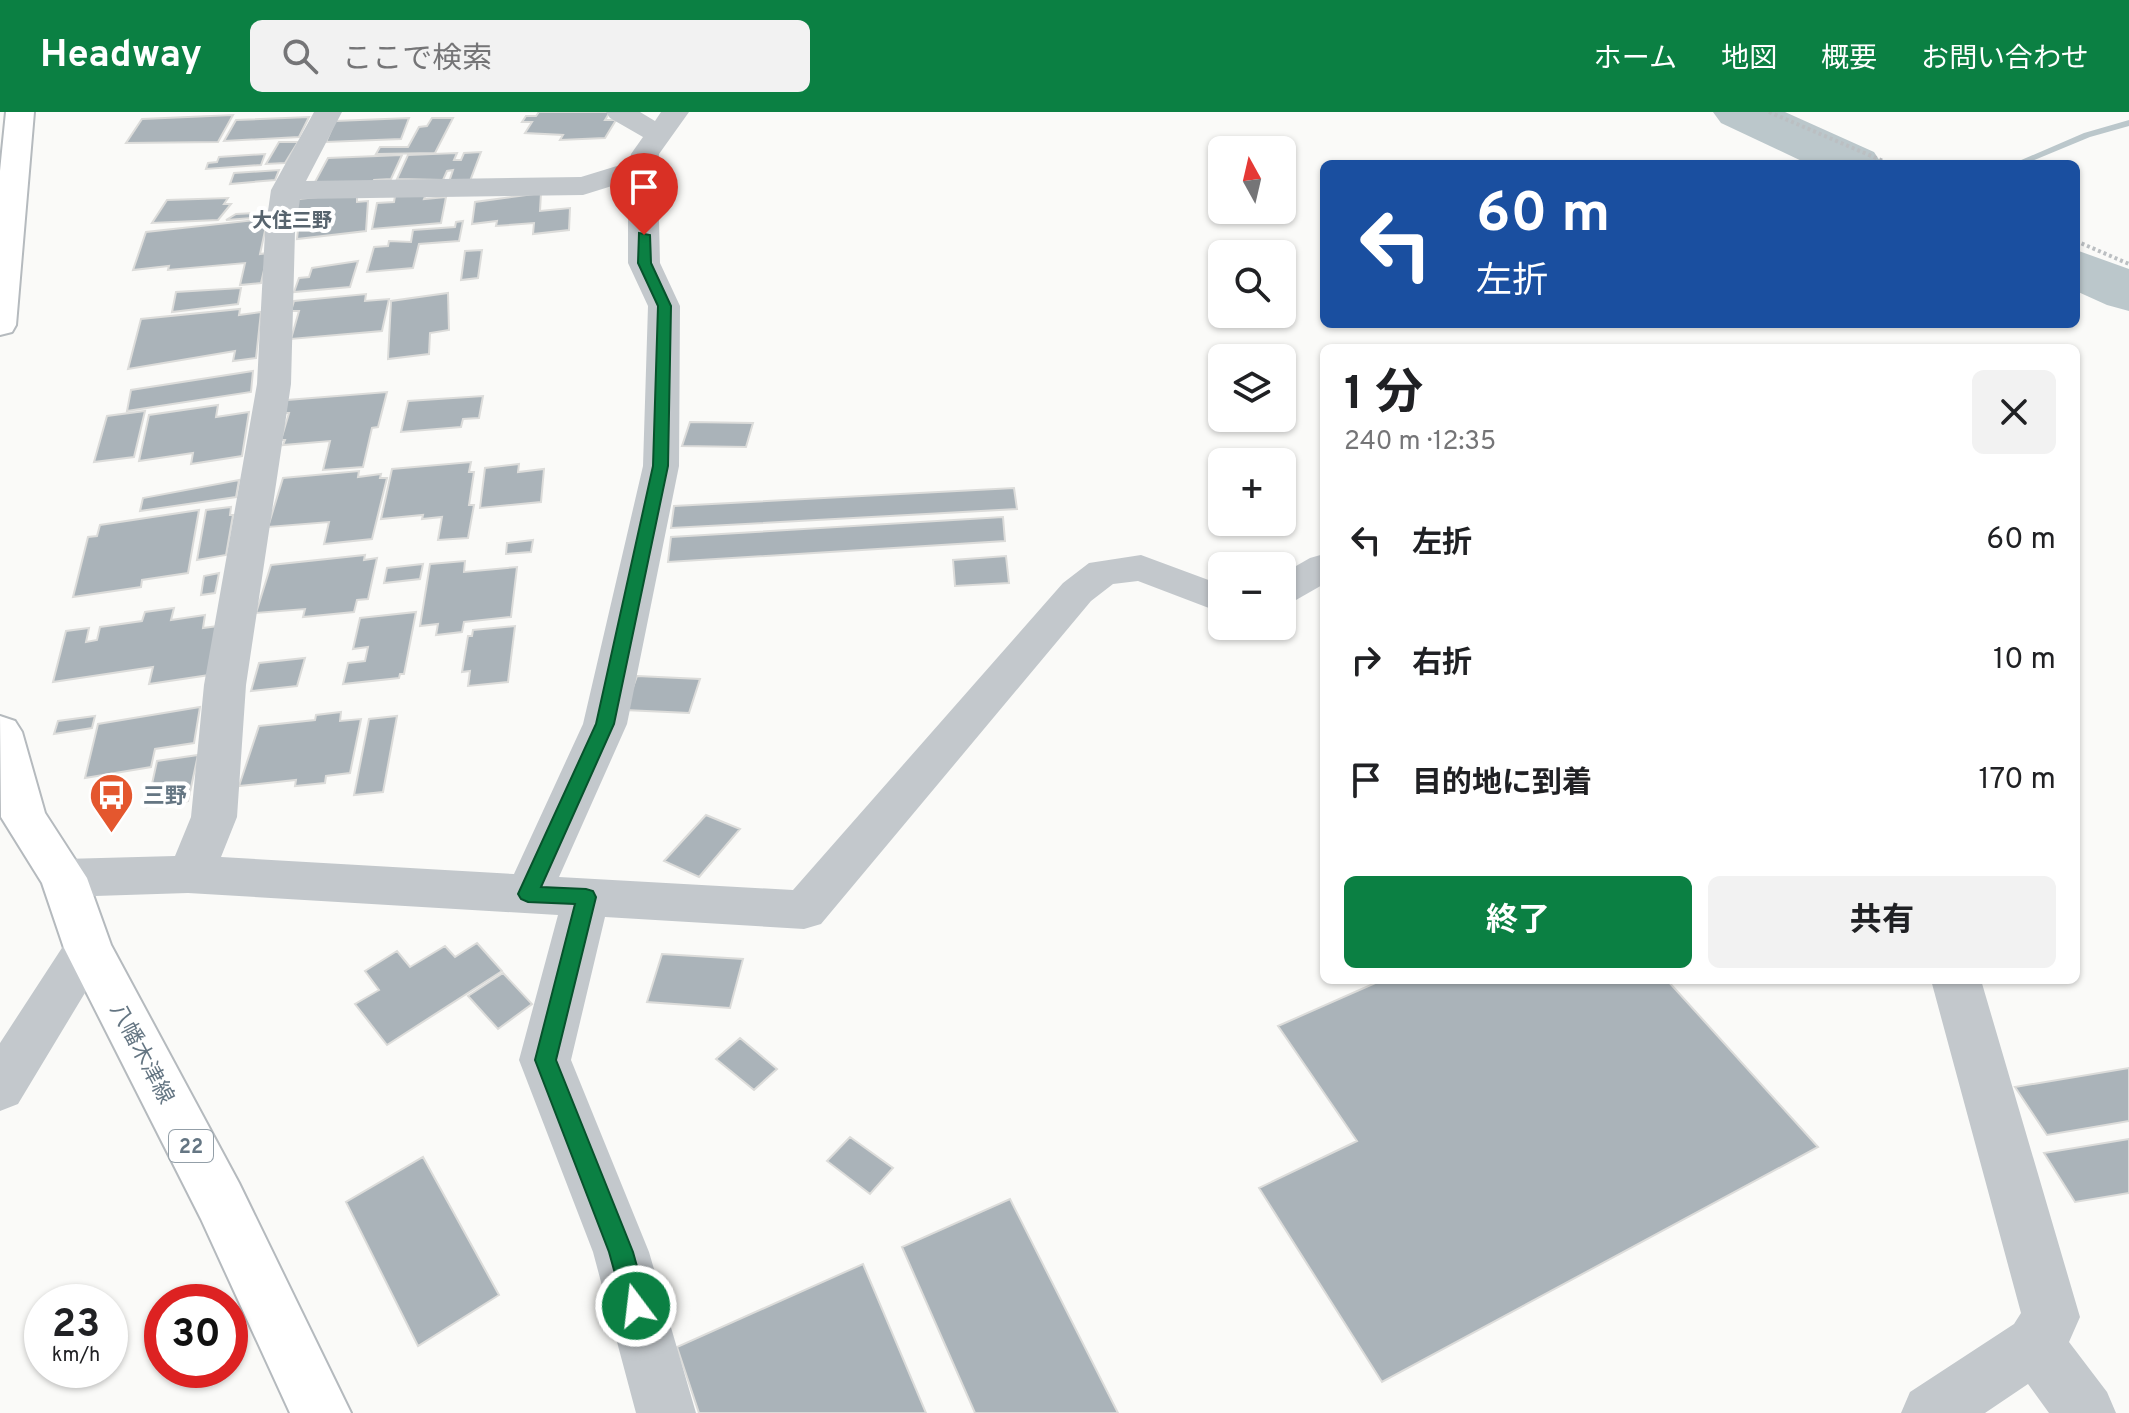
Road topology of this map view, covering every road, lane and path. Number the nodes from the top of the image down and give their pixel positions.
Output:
1 (20, 112) edge
2 (328, 112) edge
3 (620, 112) edge
4 (1769, 112) edge
5 (659, 138) edge
6 (1881, 160) edge
7 (286, 190) junction
8 (2080, 243) edge
9 (2129, 264) edge
10 (0, 325) edge
11 (1320, 569) edge
12 (1296, 583) edge
13 (1208, 594) edge
14 (0, 732) edge
15 (188, 874) junction
16 (64, 878) junction
17 (528, 894) junction
18 (586, 897) junction
19 (88, 948) junction
20 (1957, 984) edge
21 (0, 1088) edge
22 (2035, 1345) junction
23 (321, 1413) edge
24 (666, 1413) edge
25 (1931, 1413) edge
26 (2086, 1413) edge

1 - 10 main road
2 - 7 street
3 - 5 street
4 - 6 path
5 - 7 street
5 - 17 street
7 - 15 street
8 - 9 path
11 - 12 street
13 - 18 street
14 - 16 main road, 八幡木津線 / 22
15 - 16 street
15 - 17 street
16 - 19 main road, 八幡木津線 / 22
17 - 18 street
18 - 24 street
19 - 21 street
19 - 23 main road, 八幡木津線 / 22
20 - 22 street
22 - 25 street
22 - 26 street

